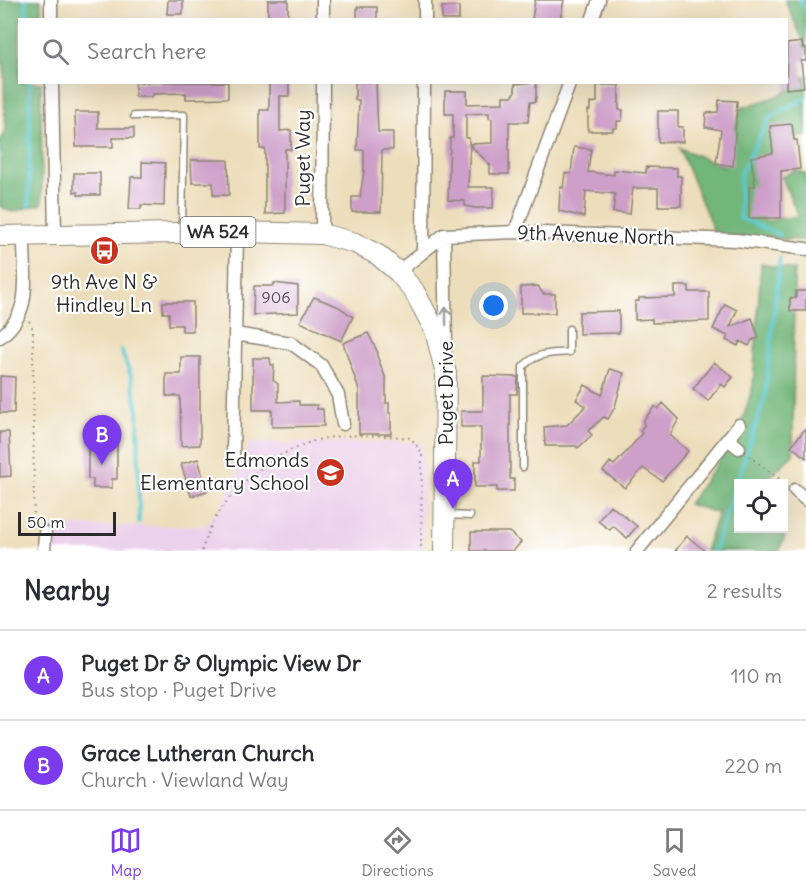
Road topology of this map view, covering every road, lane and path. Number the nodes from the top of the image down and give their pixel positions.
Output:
1 (51, 0) edge
2 (323, 0) edge
3 (425, 0) edge
4 (599, 0) edge
5 (51, 18) edge
6 (323, 18) edge
7 (425, 18) edge
8 (593, 18) edge
9 (52, 84) edge
10 (322, 84) edge
11 (424, 84) edge
12 (569, 84) edge
13 (134, 116) dead end
14 (237, 232) junction
15 (515, 232) junction
16 (182, 233) junction
17 (322, 234) junction
18 (55, 235) junction
19 (444, 235) junction
20 (0, 236) edge
21 (24, 236) junction
22 (806, 249) edge
23 (423, 252) junction
24 (398, 272) junction
25 (22, 312) junction
26 (569, 329) dead end
27 (235, 334) junction
28 (0, 337) edge
29 (446, 374) junction
30 (343, 424) dead end
31 (739, 425) dead end
32 (728, 438) junction
33 (739, 448) joint
34 (232, 456) dead end
35 (523, 467) dead end
36 (795, 490) joint
37 (806, 500) edge
38 (444, 514) junction
39 (470, 516) dead end
40 (45, 533) joint
41 (44, 551) edge
42 (202, 551) edge
43 (421, 551) edge
44 (444, 551) edge
45 (637, 551) edge

1 - 5 street
2 - 6 street
3 - 7 street
4 - 8 street
9 - 18 street
10 - 17 street, Puget Way
11 - 23 street
12 - 15 street
13 - 16 lane
14 - 16 main road, WA 524
14 - 17 main road, WA 524
14 - 27 street
15 - 19 street, 9th Avenue North
15 - 22 street, 9th Avenue North
16 - 18 main road, WA 524
17 - 24 main road, WA 524
18 - 21 main road, WA 524
19 - 23 street
29 -> 19 street, Puget Drive
20 - 21 main road, WA 524
21 - 25 street
23 - 24 street
24 - 29 main road, WA 524
25 - 28 street
25 - 40 path
26 - 35 lane
27 - 30 street
27 - 34 street
29 - 38 main road, Puget Drive / WA 524
31 - 32 street
32 - 33 street
32 - 45 street
33 - 36 path
36 - 37 street
38 - 39 lane
38 - 44 main road, Puget Drive / WA 524
40 - 41 street
42 - 43 path

